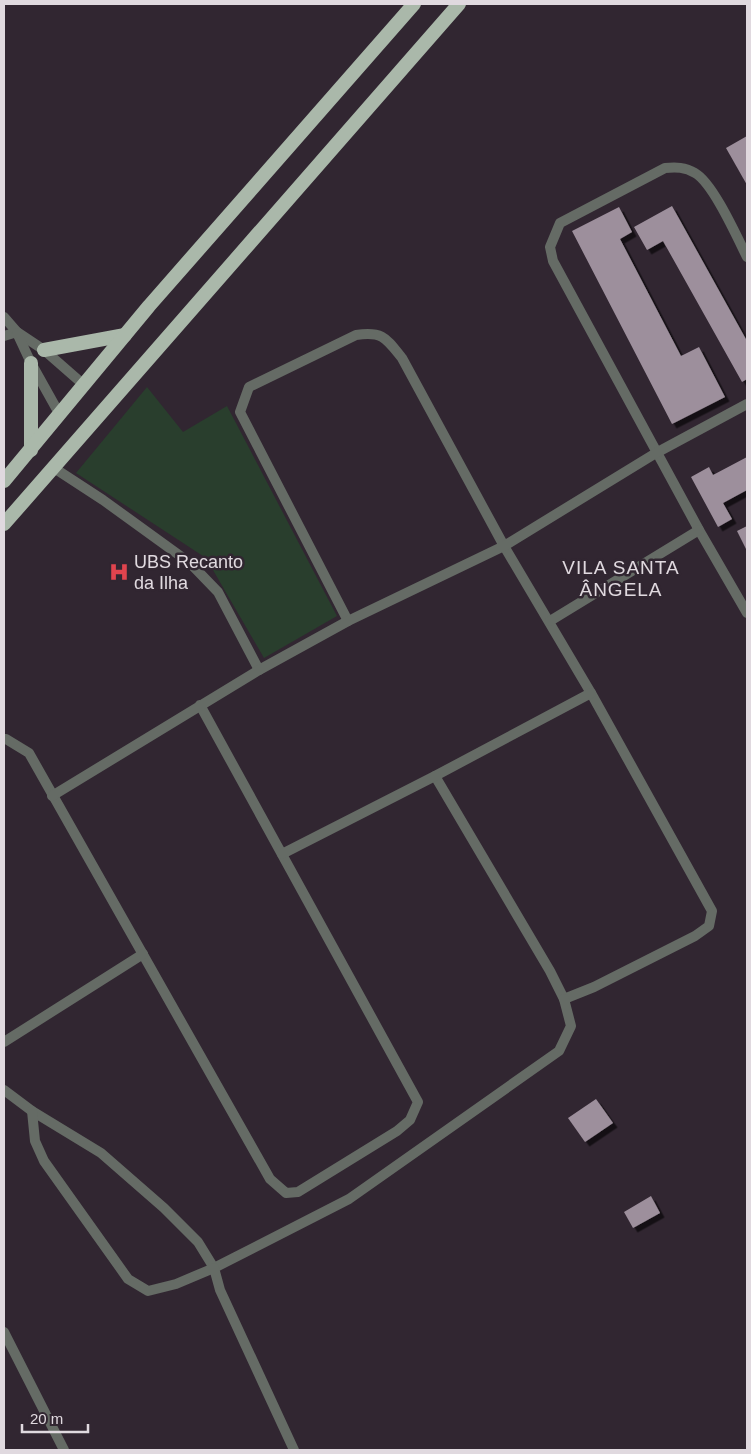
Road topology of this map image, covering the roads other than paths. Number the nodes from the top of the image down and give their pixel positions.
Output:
1 (414, 4) edge
2 (459, 4) edge
3 (747, 257) edge
4 (4, 317) edge
5 (17, 332) junction
6 (125, 335) junction
7 (4, 336) edge
8 (44, 350) junction
9 (31, 363) junction
10 (84, 385) junction
11 (747, 404) edge
12 (60, 414) junction
13 (31, 450) junction
14 (656, 453) junction
15 (54, 468) junction
16 (4, 481) edge
17 (4, 524) edge
18 (699, 530) junction
19 (504, 546) junction
20 (746, 610) edge
21 (348, 621) junction
22 (550, 621) junction
23 (259, 670) junction
24 (590, 692) junction
25 (200, 705) junction
26 (4, 739) edge
27 (435, 776) junction
28 (52, 796) junction
29 (282, 854) junction
30 (144, 954) junction
31 (564, 999) junction
32 (4, 1042) edge
33 (4, 1090) edge
34 (32, 1112) junction
35 (214, 1268) junction
36 (4, 1332) edge
37 (64, 1450) edge
38 (294, 1450) edge

1 - 6 highway
2 - 15 highway
3 - 14 street
4 - 5 street
5 - 7 street
5 - 8 street
5 - 9 street
6 - 8 highway
6 - 10 highway
8 - 10 street
9 - 12 street
9 - 13 highway
10 - 12 highway
11 - 14 street
12 - 13 highway
13 - 16 highway
14 - 18 street
14 - 19 street
15 - 17 highway
15 - 23 street
18 - 20 street
18 - 22 street
19 - 21 street
19 - 21 street
19 - 22 street
21 - 23 street
22 - 24 street
23 - 25 street
24 - 27 street
24 - 31 street
25 - 28 street
25 - 29 street
26 - 28 street
27 - 29 street
27 - 31 street
28 - 30 street
29 - 30 street
30 - 32 street
31 - 35 street
33 - 34 street
34 - 35 street
34 - 35 street
35 - 38 street
36 - 37 street

